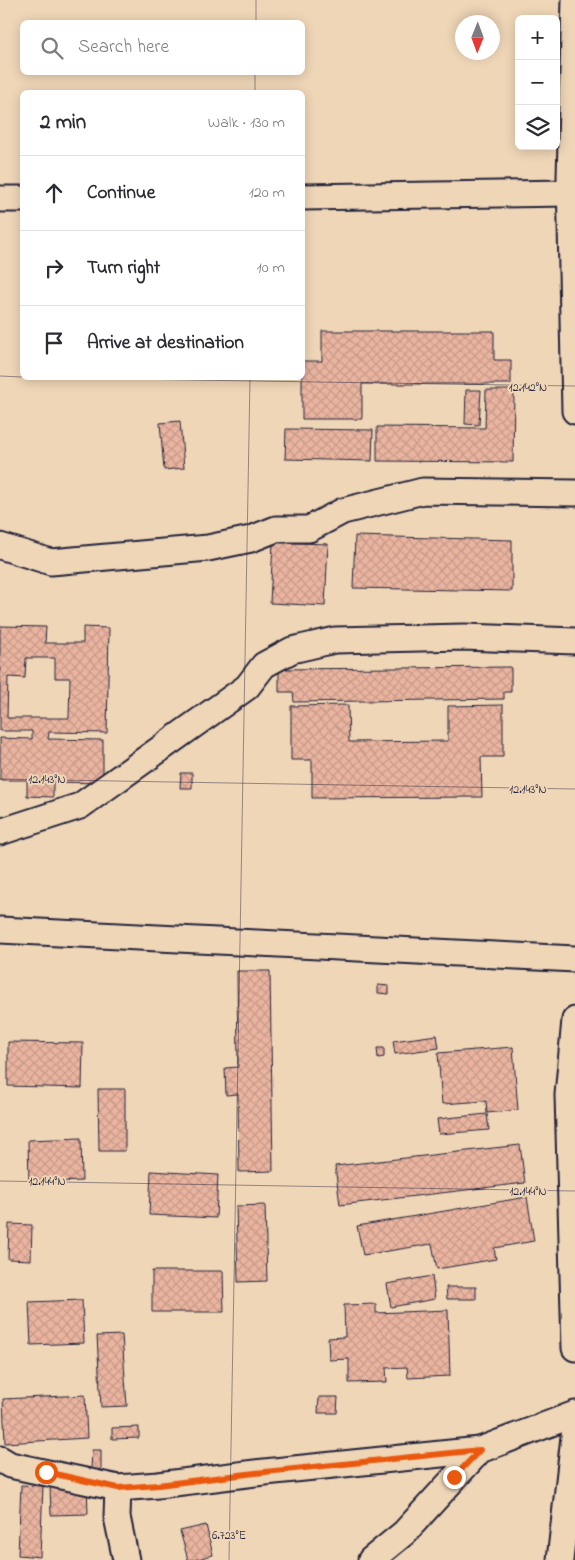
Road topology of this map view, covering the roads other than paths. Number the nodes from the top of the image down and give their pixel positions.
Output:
1 (575, 0) edge
2 (574, 58) edge
3 (570, 193) junction
4 (305, 197) edge
5 (0, 199) edge
6 (20, 199) edge
7 (575, 411) edge
8 (575, 493) edge
9 (0, 546) edge
10 (575, 641) edge
11 (0, 832) edge
12 (0, 930) edge
13 (575, 959) edge
14 (575, 1020) edge
15 (575, 1348) edge
16 (575, 1414) edge
17 (575, 1428) edge
18 (480, 1450) junction
19 (0, 1459) edge
20 (118, 1488) junction
21 (126, 1560) edge
22 (371, 1560) edge
23 (560, 1560) edge

1 - 2 street
2 - 3 street
3 - 4 street
3 - 7 street
5 - 6 street
8 - 9 street
10 - 11 street
12 - 13 street
14 - 15 street
16 - 18 street
17 - 23 street
18 - 20 street
18 - 22 street
19 - 20 street
20 - 21 street

